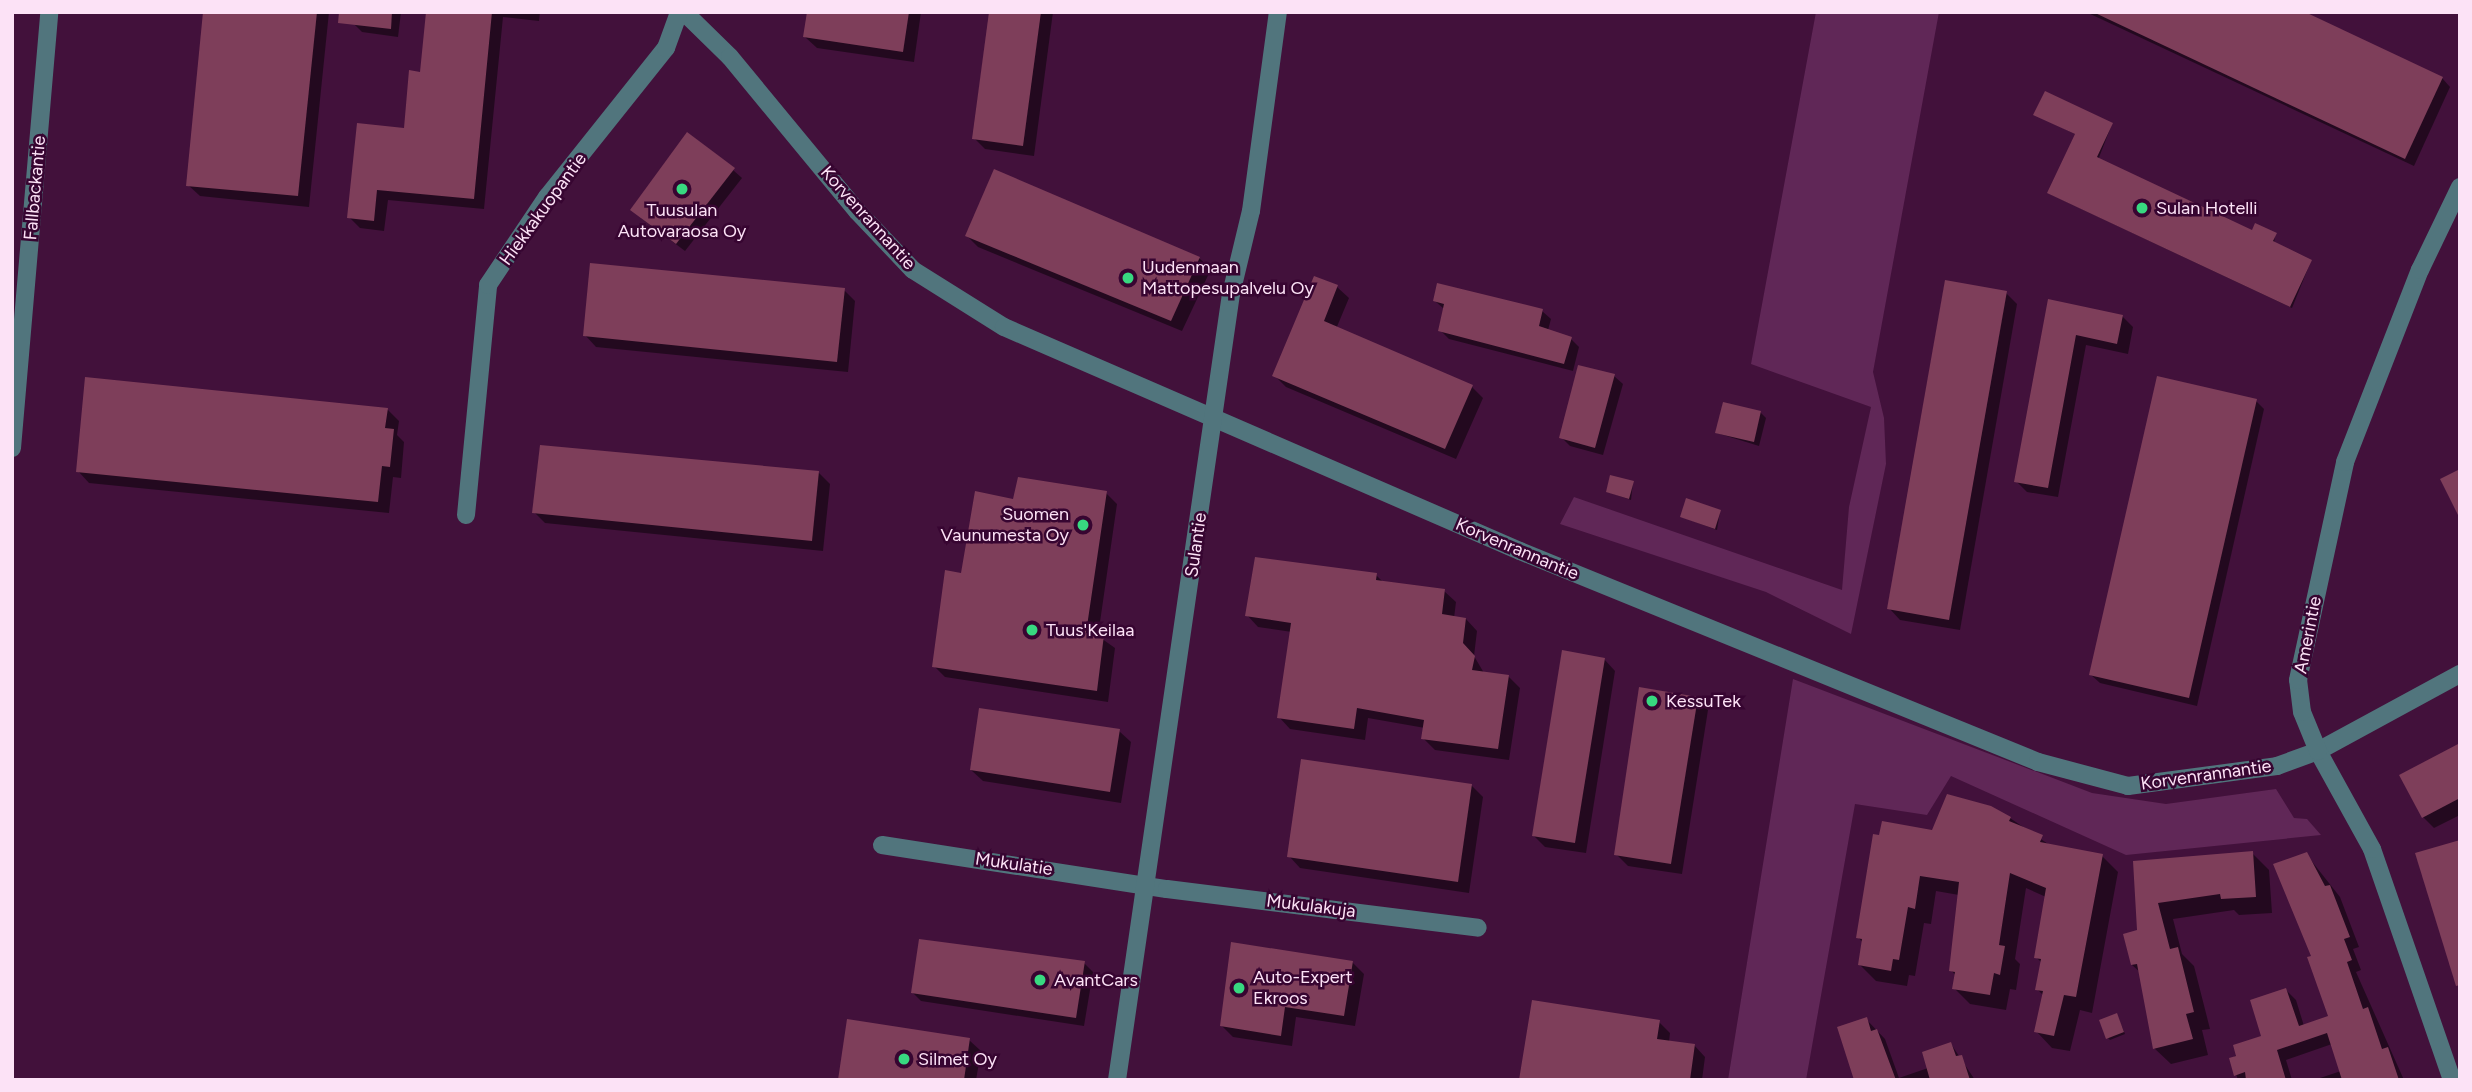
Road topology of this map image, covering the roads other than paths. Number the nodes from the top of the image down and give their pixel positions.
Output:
1 (49, 12) edge
2 (681, 12) edge
3 (1278, 12) edge
4 (2460, 187) edge
5 (1212, 418) junction
6 (12, 448) edge
7 (466, 515) dead end
8 (2460, 674) edge
9 (2318, 751) junction
10 (882, 845) dead end
11 (1145, 883) junction
12 (1478, 928) dead end
13 (1117, 1080) edge
14 (2452, 1080) edge

1 - 6 street, Fallbackantie
2 - 5 street, Korvenrannantie
2 - 7 street, Hiekkakuopantie
3 - 5 street, Sulantie
4 - 9 street, Amerintie
5 - 9 street, Korvenrannantie
5 - 11 street, Sulantie
8 - 9 street, Korvenrannantie
9 - 14 street, Amerintie
10 - 11 street, Mukulatie
11 - 12 street, Mukulakuja
11 - 13 street, Sulantie

